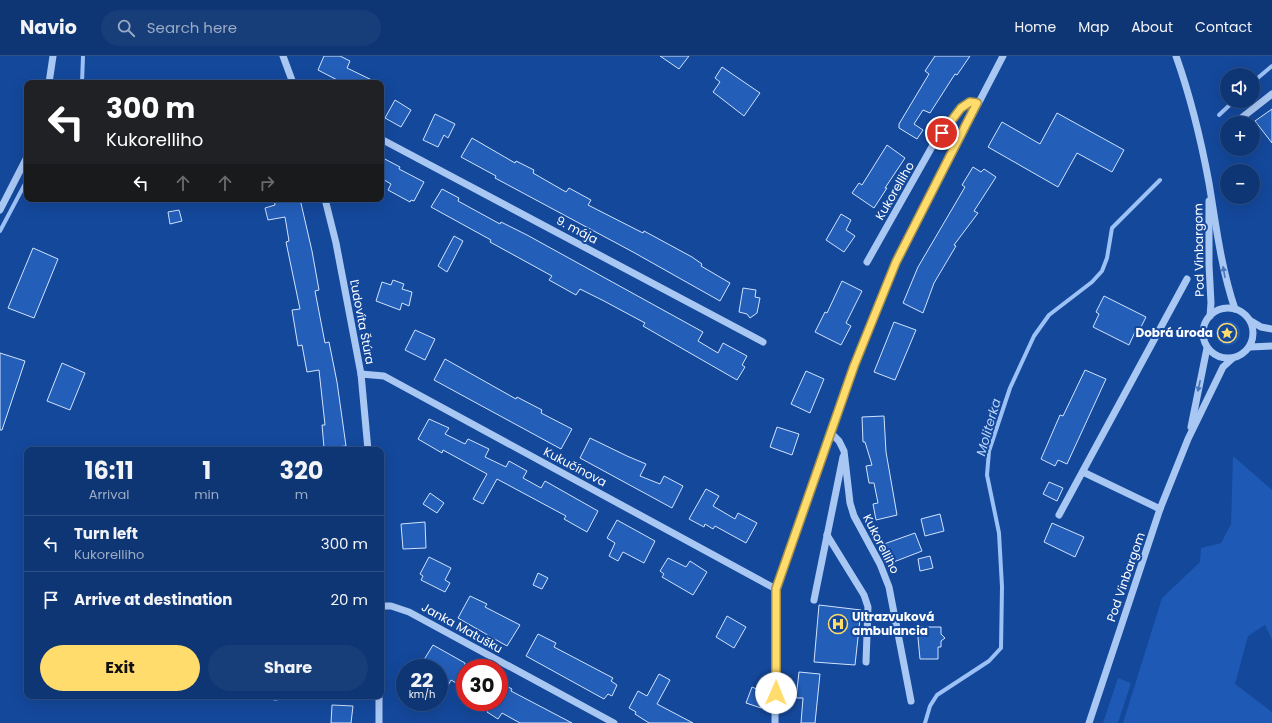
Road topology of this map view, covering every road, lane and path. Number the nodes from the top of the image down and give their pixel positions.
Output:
1 (53, 56) edge
2 (283, 56) edge
3 (1003, 56) edge
4 (1176, 56) edge
5 (49, 80) edge
6 (292, 80) edge
7 (1272, 94) edge
8 (977, 103) junction
9 (1244, 116) edge
10 (384, 141) edge
11 (24, 163) edge
12 (1209, 182) junction
13 (326, 202) edge
14 (0, 210) edge
15 (867, 262) dead end
16 (1187, 279) dead end
17 (1236, 309) junction
18 (1210, 316) junction
19 (1251, 321) junction
20 (1272, 329) edge
21 (763, 342) dead end
22 (1272, 346) edge
23 (1250, 347) junction
24 (1207, 348) junction
25 (1233, 358) junction
26 (361, 374) junction
27 (831, 433) junction
28 (1188, 439) junction
29 (368, 447) edge
30 (844, 451) junction
31 (1084, 472) junction
32 (1160, 509) junction
33 (1059, 515) dead end
34 (827, 535) junction
35 (776, 589) junction
36 (814, 600) dead end
37 (384, 606) edge
38 (866, 662) dead end
39 (379, 699) edge
40 (911, 701) dead end
41 (379, 723) edge
42 (614, 723) edge
43 (775, 723) edge
44 (1089, 723) edge

1 - 5 street
2 - 6 street
3 - 8 street
4 - 12 street, Pod Vinbargom
7 - 9 street
8 - 15 street, Kukorelliho
8 - 27 street
10 - 21 street, 9. mája
11 - 14 street
17 -> 12 street, Pod Vinbargom
12 - 18 street, Pod Vinbargom
13 - 26 street, Ľudovíta Štúra
16 - 31 street, Pod Vinbargom
17 - 18 street
17 - 19 street
18 - 24 street
19 - 20 street
19 - 23 street
22 - 23 street
23 - 25 street
24 - 25 street
24 -> 28 street, Pod Vinbargom
25 - 28 street, Pod Vinbargom
26 - 29 street, Ľudovíta Štúra
26 - 35 street, Kukučínova
27 - 30 street, Kukorelliho
27 - 35 street
28 - 32 street, Pod Vinbargom
30 - 34 street
30 - 40 street, Kukorelliho
31 - 32 street
31 - 33 street, Pod Vinbargom
32 - 44 street, Pod Vinbargom
34 - 36 street
34 - 38 street
35 - 43 street
37 - 42 street, Janka Matušku
39 - 41 street

